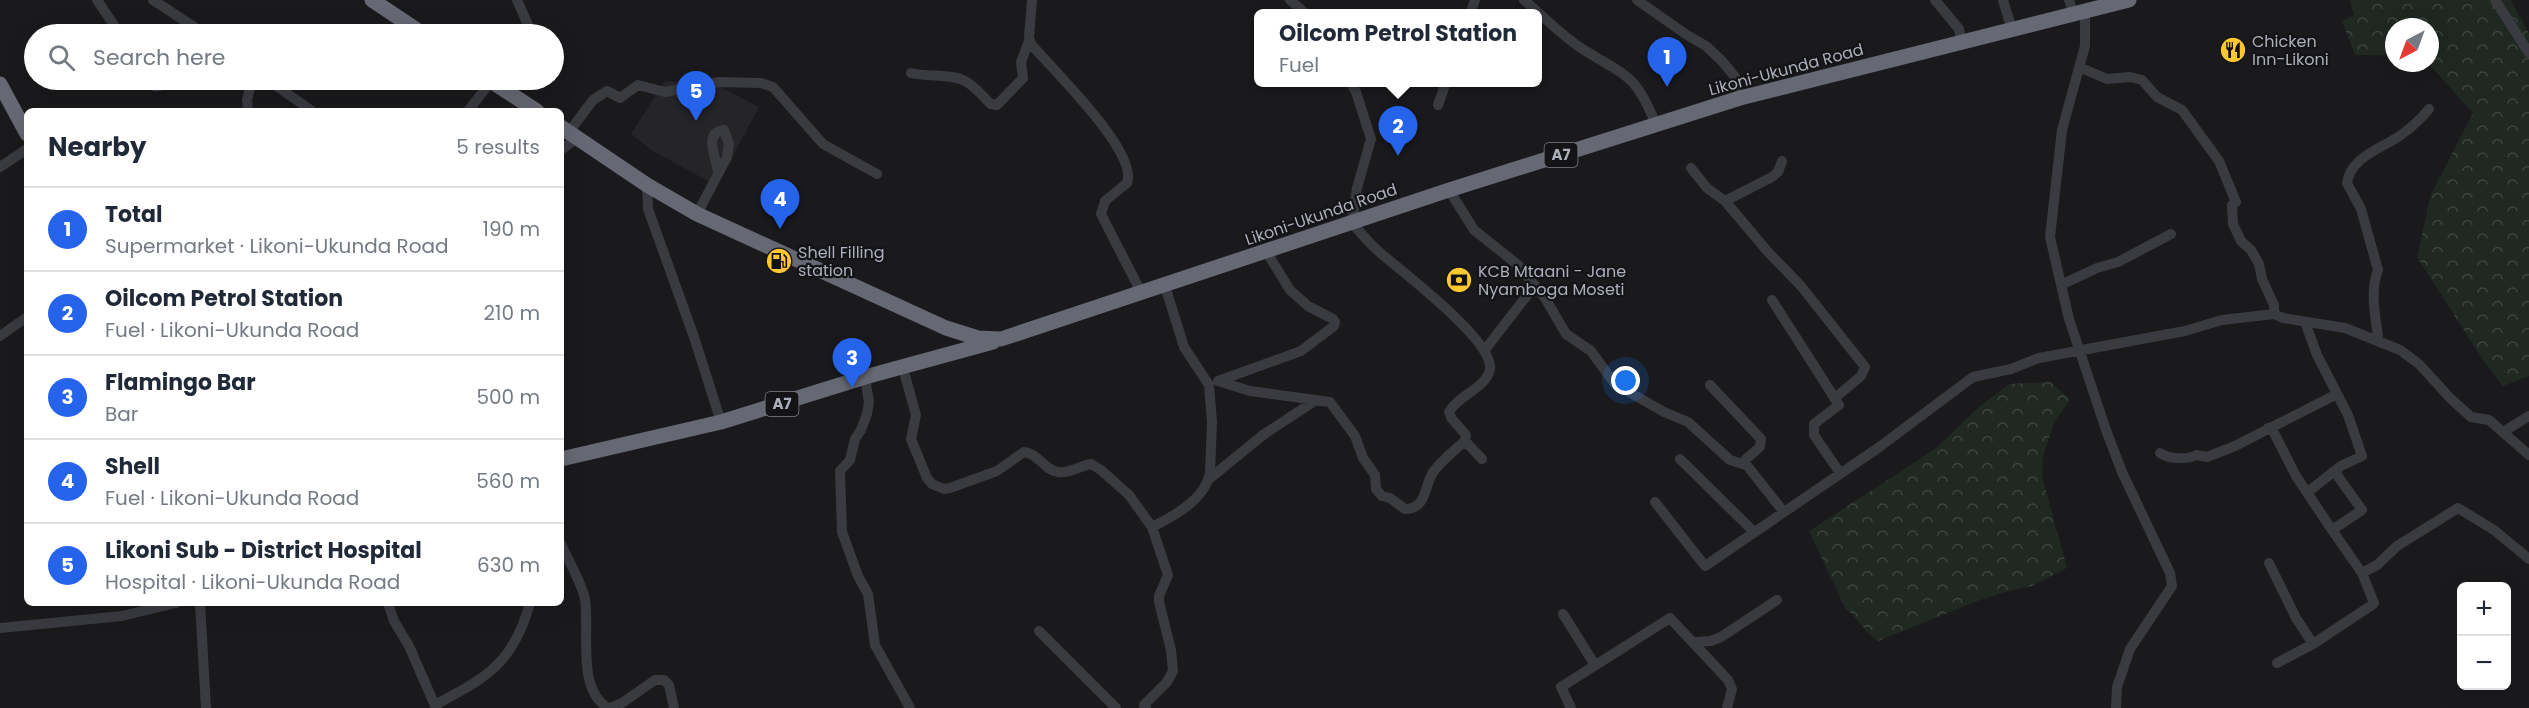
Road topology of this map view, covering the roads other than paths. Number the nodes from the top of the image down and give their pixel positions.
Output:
1 (97, 0) edge
2 (153, 0) edge
3 (372, 0) edge
4 (517, 0) edge
5 (1032, 0) edge
6 (1638, 0) edge
7 (1935, 0) edge
8 (2003, 0) edge
9 (2069, 0) edge
10 (2129, 0) edge
11 (2495, 0) edge
12 (2079, 14) junction
13 (1542, 15) edge
14 (113, 24) edge
15 (190, 24) edge
16 (408, 24) edge
17 (528, 24) edge
18 (2012, 30) junction
19 (1029, 41) junction
20 (1962, 43) junction
21 (2529, 53) edge
22 (2079, 67) junction
23 (911, 73) dead end
24 (0, 84) edge
25 (1353, 87) edge
26 (1444, 87) edge
27 (250, 90) edge
28 (282, 90) edge
29 (484, 90) edge
30 (506, 90) edge
31 (1740, 98) junction
32 (1438, 105) dead end
33 (248, 108) edge
34 (308, 108) edge
35 (470, 108) edge
36 (533, 108) edge
37 (2430, 109) dead end
38 (1656, 125) junction
39 (24, 128) edge
40 (569, 132) edge
41 (24, 151) edge
42 (1782, 161) dead end
43 (0, 167) edge
44 (1690, 168) dead end
45 (718, 171) dead end
46 (877, 174) dead end
47 (647, 185) junction
48 (1449, 190) junction
49 (1725, 201) junction
50 (697, 214) junction
51 (1352, 223) junction
52 (2171, 234) dead end
53 (1266, 252) junction
54 (2062, 284) junction
55 (1535, 285) junction
56 (1165, 286) junction
57 (1142, 294) junction
58 (1772, 300) dead end
59 (2274, 314) junction
60 (24, 318) edge
61 (2305, 322) junction
62 (938, 324) junction
63 (0, 336) edge
64 (1001, 339) junction
65 (2377, 339) junction
66 (1484, 351) junction
67 (2082, 351) junction
68 (941, 357) junction
69 (903, 368) junction
70 (865, 377) junction
71 (1214, 383) junction
72 (1710, 385) dead end
73 (2337, 394) junction
74 (1835, 398) junction
75 (1316, 400) junction
76 (2529, 416) edge
77 (721, 422) junction
78 (2268, 428) junction
79 (2502, 432) junction
80 (1465, 441) junction
81 (2160, 453) dead end
82 (2529, 455) edge
83 (564, 458) edge
84 (1482, 459) dead end
85 (1680, 459) dead end
86 (1746, 465) junction
87 (2334, 471) junction
88 (1840, 473) junction
89 (1209, 479) junction
90 (2309, 491) junction
91 (1655, 502) dead end
92 (1783, 511) junction
93 (1152, 527) junction
94 (2332, 530) junction
95 (1753, 531) junction
96 (564, 551) edge
97 (2528, 557) edge
98 (2269, 563) dead end
99 (2362, 573) junction
100 (1777, 600) dead end
101 (164, 606) edge
102 (200, 606) edge
103 (389, 606) edge
104 (529, 606) edge
105 (1563, 614) dead end
106 (0, 628) edge
107 (1039, 631) dead end
108 (1695, 642) junction
109 (2313, 644) junction
110 (2277, 663) dead end
111 (1595, 665) junction
112 (435, 707) edge
113 (1144, 707) edge
114 (206, 708) edge
115 (609, 708) edge
116 (674, 708) edge
117 (910, 708) edge
118 (1116, 708) edge
119 (1571, 708) edge
120 (1726, 708) edge
121 (2116, 708) edge

1 - 14 street
2 - 15 street
3 - 16 highway
4 - 17 street
5 - 19 street
6 - 31 street
7 - 20 street
8 - 18 street
9 - 12 street
10 - 12 highway, Likoni-Ukunda Road / A7
11 - 21 street
12 - 18 highway, Likoni-Ukunda Road / A7
12 - 22 street
13 - 38 street
18 - 20 highway, Likoni-Ukunda Road / A7
19 - 23 street
19 - 57 street
20 - 31 highway, Likoni-Ukunda Road / A7
22 - 54 street
22 - 59 street
24 - 39 highway
25 - 51 street
26 - 32 street
27 - 33 street
28 - 34 street
29 - 35 street
30 - 36 highway
31 - 38 highway, Likoni-Ukunda Road / A7
37 - 65 street
38 - 48 highway, Likoni-Ukunda Road / A7
40 - 46 street
40 - 47 highway, Likoni-Ukunda Road / A7
41 - 43 street
42 - 49 street
44 - 49 street
45 - 50 street
47 - 50 highway, Likoni-Ukunda Road / A7
47 - 77 street
48 - 51 highway, Likoni-Ukunda Road / A7
48 - 55 street
49 - 74 street
50 - 62 highway, Likoni-Ukunda Road / A7
51 - 53 highway, Likoni-Ukunda Road / A7
51 - 66 street
52 - 54 street
53 - 56 highway, Likoni-Ukunda Road / A7
53 - 71 street
54 - 67 street
55 - 66 street
55 - 86 street
56 - 57 highway, Likoni-Ukunda Road / A7
56 - 71 street
57 - 64 highway, Likoni-Ukunda Road / A7
58 - 74 street
59 - 61 street
59 - 67 street
60 - 63 street
61 - 65 street
61 - 73 street
62 - 64 highway, Likoni-Ukunda Road / A7
62 - 68 highway
64 - 68 highway, A7
65 - 79 street
66 - 80 street
67 - 88 street
67 - 121 street
68 - 69 highway, A7
69 - 70 highway, A7
69 - 93 street
70 - 77 highway, A7
70 - 117 street
71 - 75 street
71 - 89 street
72 - 86 street
73 - 78 street
73 - 87 street
74 - 88 street
75 - 80 street
75 - 89 street
76 - 79 street
77 - 83 highway, A7
78 - 81 street
78 - 90 street
79 - 82 street
80 - 84 street
85 - 95 street
86 - 92 street
87 - 90 street
87 - 94 street
88 - 92 street
89 - 93 street
90 - 94 street
91 - 95 street
92 - 95 street
93 - 113 street
94 - 99 street
96 - 115 street
97 - 99 street
98 - 109 street
99 - 109 street
100 - 108 street
101 - 106 street
102 - 114 street
103 - 112 street
104 - 112 street
105 - 111 street
107 - 118 street
108 - 111 street
108 - 120 street
109 - 110 street
111 - 119 street
115 - 116 street

